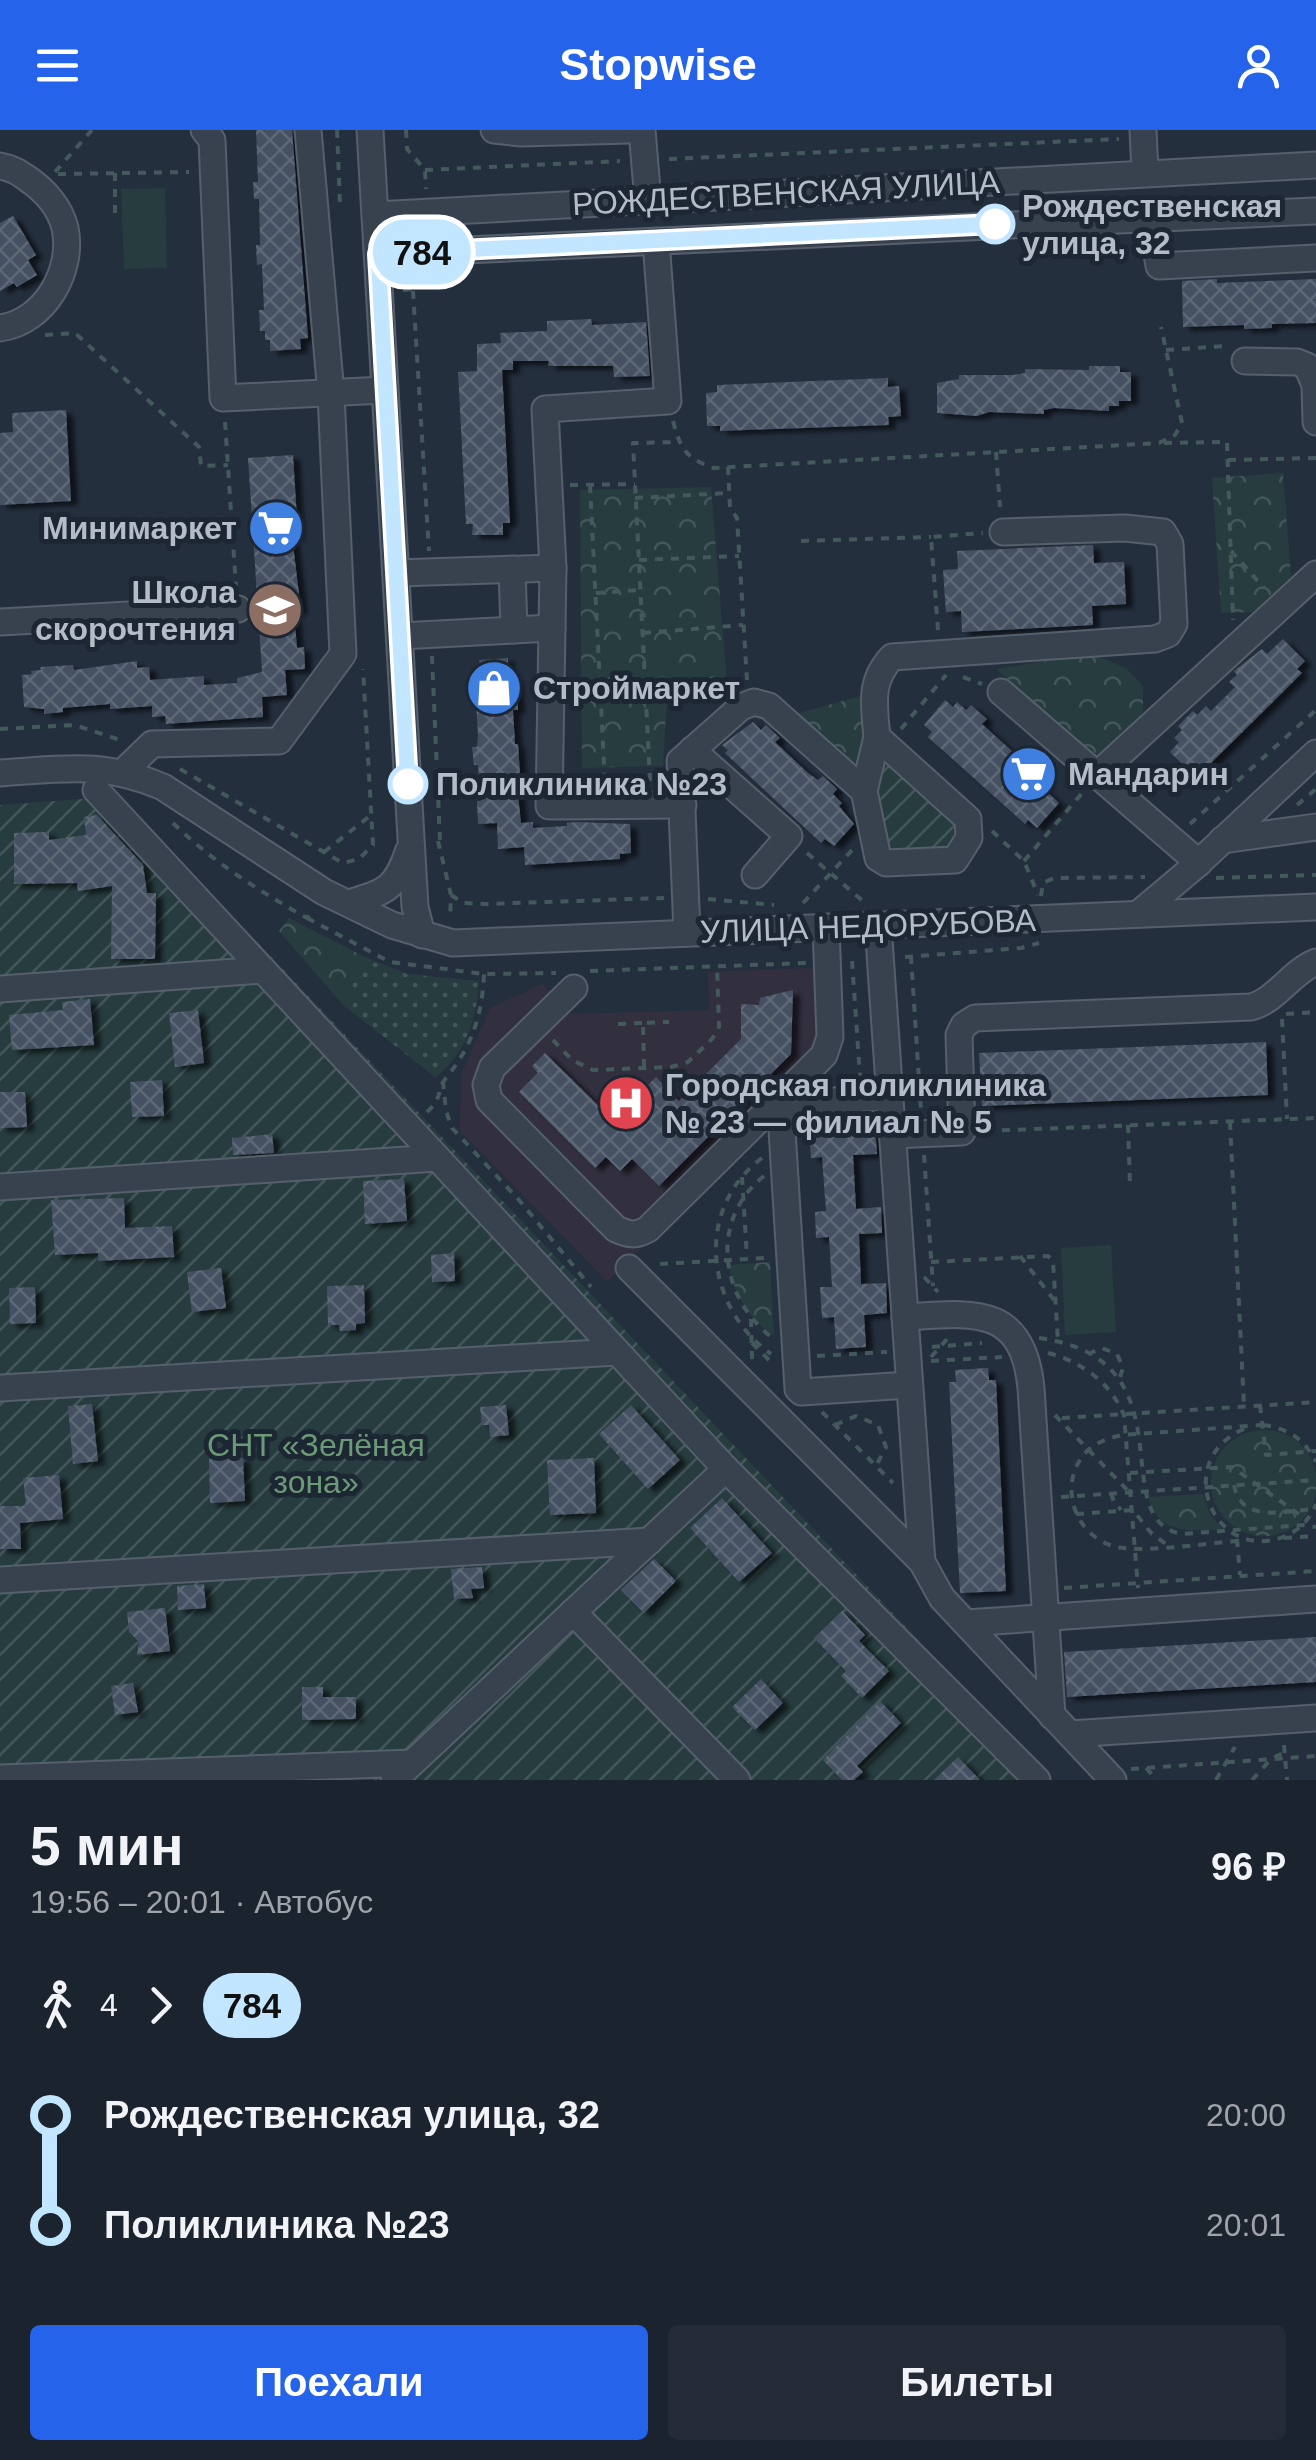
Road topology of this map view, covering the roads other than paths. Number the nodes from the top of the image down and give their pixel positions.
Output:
1 (204, 130) edge
2 (308, 130) edge
3 (370, 130) edge
4 (494, 130) edge
5 (629, 130) edge
6 (642, 130) edge
7 (1143, 134) edge
8 (1316, 165) edge
9 (0, 166) edge
10 (1252, 167) junction
11 (1145, 172) junction
12 (648, 202) junction
13 (1256, 212) junction
14 (1316, 212) edge
15 (376, 215) junction
16 (1151, 217) junction
17 (656, 241) junction
18 (378, 254) junction
19 (1316, 258) edge
20 (0, 328) edge
21 (1246, 361) road end
22 (384, 390) junction
23 (331, 394) junction
24 (1316, 422) edge
25 (1002, 532) road end
26 (553, 568) junction
27 (512, 569) junction
28 (396, 573) junction
29 (1316, 574) edge
30 (238, 608) road end
31 (0, 622) edge
32 (552, 628) junction
33 (514, 630) junction
34 (400, 636) junction
35 (989, 689) road end
36 (884, 738) junction
37 (692, 750) junction
38 (1316, 753) edge
39 (0, 773) edge
40 (122, 773) junction
41 (1094, 778) junction
42 (96, 790) dead end
43 (864, 791) junction
44 (683, 805) junction
45 (1316, 827) edge
46 (1222, 840) junction
47 (412, 843) junction
48 (1203, 870) junction
49 (756, 876) dead end
50 (349, 903) junction
51 (1316, 907) edge
52 (1138, 914) junction
53 (873, 915) junction
54 (826, 927) junction
55 (688, 933) junction
56 (422, 935) junction
57 (1316, 962) edge
58 (263, 970) junction
59 (576, 977) road end
60 (0, 988) edge
61 (890, 1097) junction
62 (892, 1135) junction
63 (437, 1158) junction
64 (0, 1187) edge
65 (639, 1266) road end
66 (905, 1317) junction
67 (617, 1352) junction
68 (909, 1385) junction
69 (0, 1388) edge
70 (800, 1392) junction
71 (770, 1410) junction
72 (726, 1469) junction
73 (650, 1540) junction
74 (922, 1562) junction
75 (0, 1580) edge
76 (1316, 1599) edge
77 (573, 1612) junction
78 (1046, 1617) junction
79 (966, 1624) junction
80 (1316, 1718) edge
81 (1061, 1725) junction
82 (403, 1772) edge
83 (1109, 1775) edge
84 (0, 1778) edge
85 (737, 1780) edge
86 (1037, 1780) edge

1 - 23 street
2 - 23 street
3 - 15 street
4 - 5 street
6 - 12 street
7 - 11 street
8 - 10 street, РОЖДЕСТВЕНСКАЯ УЛИЦА
9 - 20 street
10 - 11 street, РОЖДЕСТВЕНСКАЯ УЛИЦА
10 - 13 street
11 - 12 street, РОЖДЕСТВЕНСКАЯ УЛИЦА
12 - 15 street, РОЖДЕСТВЕНСКАЯ УЛИЦА
13 - 14 street
13 - 16 street
15 - 18 street
16 - 17 street
16 - 19 street
17 - 18 street
17 - 26 street
18 - 22 street
21 - 24 street
22 - 23 street
22 - 28 street
23 - 40 street
25 - 36 street
26 - 27 street
26 - 32 street
27 - 28 street
27 - 33 street
28 - 34 street
29 - 41 street
30 - 31 street
32 - 33 street
32 - 44 street
33 - 34 street
34 - 47 street
35 - 41 street
36 - 43 street
36 - 43 street
37 - 43 street
37 - 44 street
37 - 49 street
38 - 46 street
39 - 40 street, УЛИЦА НЕДОРУБОВА
40 - 50 street, УЛИЦА НЕДОРУБОВА
41 - 48 street
42 - 58 street
44 - 55 street
45 - 46 street
46 - 48 street
47 - 50 street
47 - 56 street
48 - 52 street
50 - 56 street, УЛИЦА НЕДОРУБОВА
51 - 52 street, УЛИЦА НЕДОРУБОВА
52 - 53 street, УЛИЦА НЕДОРУБОВА
53 - 54 street, УЛИЦА НЕДОРУБОВА
53 - 61 street
54 - 55 street, УЛИЦА НЕДОРУБОВА
54 - 59 street
55 - 56 street, УЛИЦА НЕДОРУБОВА
57 - 62 street
58 - 60 street
58 - 63 street
61 - 62 street
61 - 70 street
62 - 66 street
63 - 64 street
63 - 67 street
65 - 71 street
66 - 68 street
66 - 78 street
67 - 69 street
67 - 72 street
68 - 70 street
68 - 74 street
70 - 71 street
71 - 74 street
72 - 73 street
72 - 86 street
73 - 75 street
73 - 77 street
74 - 79 street
76 - 78 street
77 - 82 street
77 - 85 street
78 - 79 street
78 - 81 street
79 - 81 street
80 - 81 street
81 - 83 street
82 - 84 street

